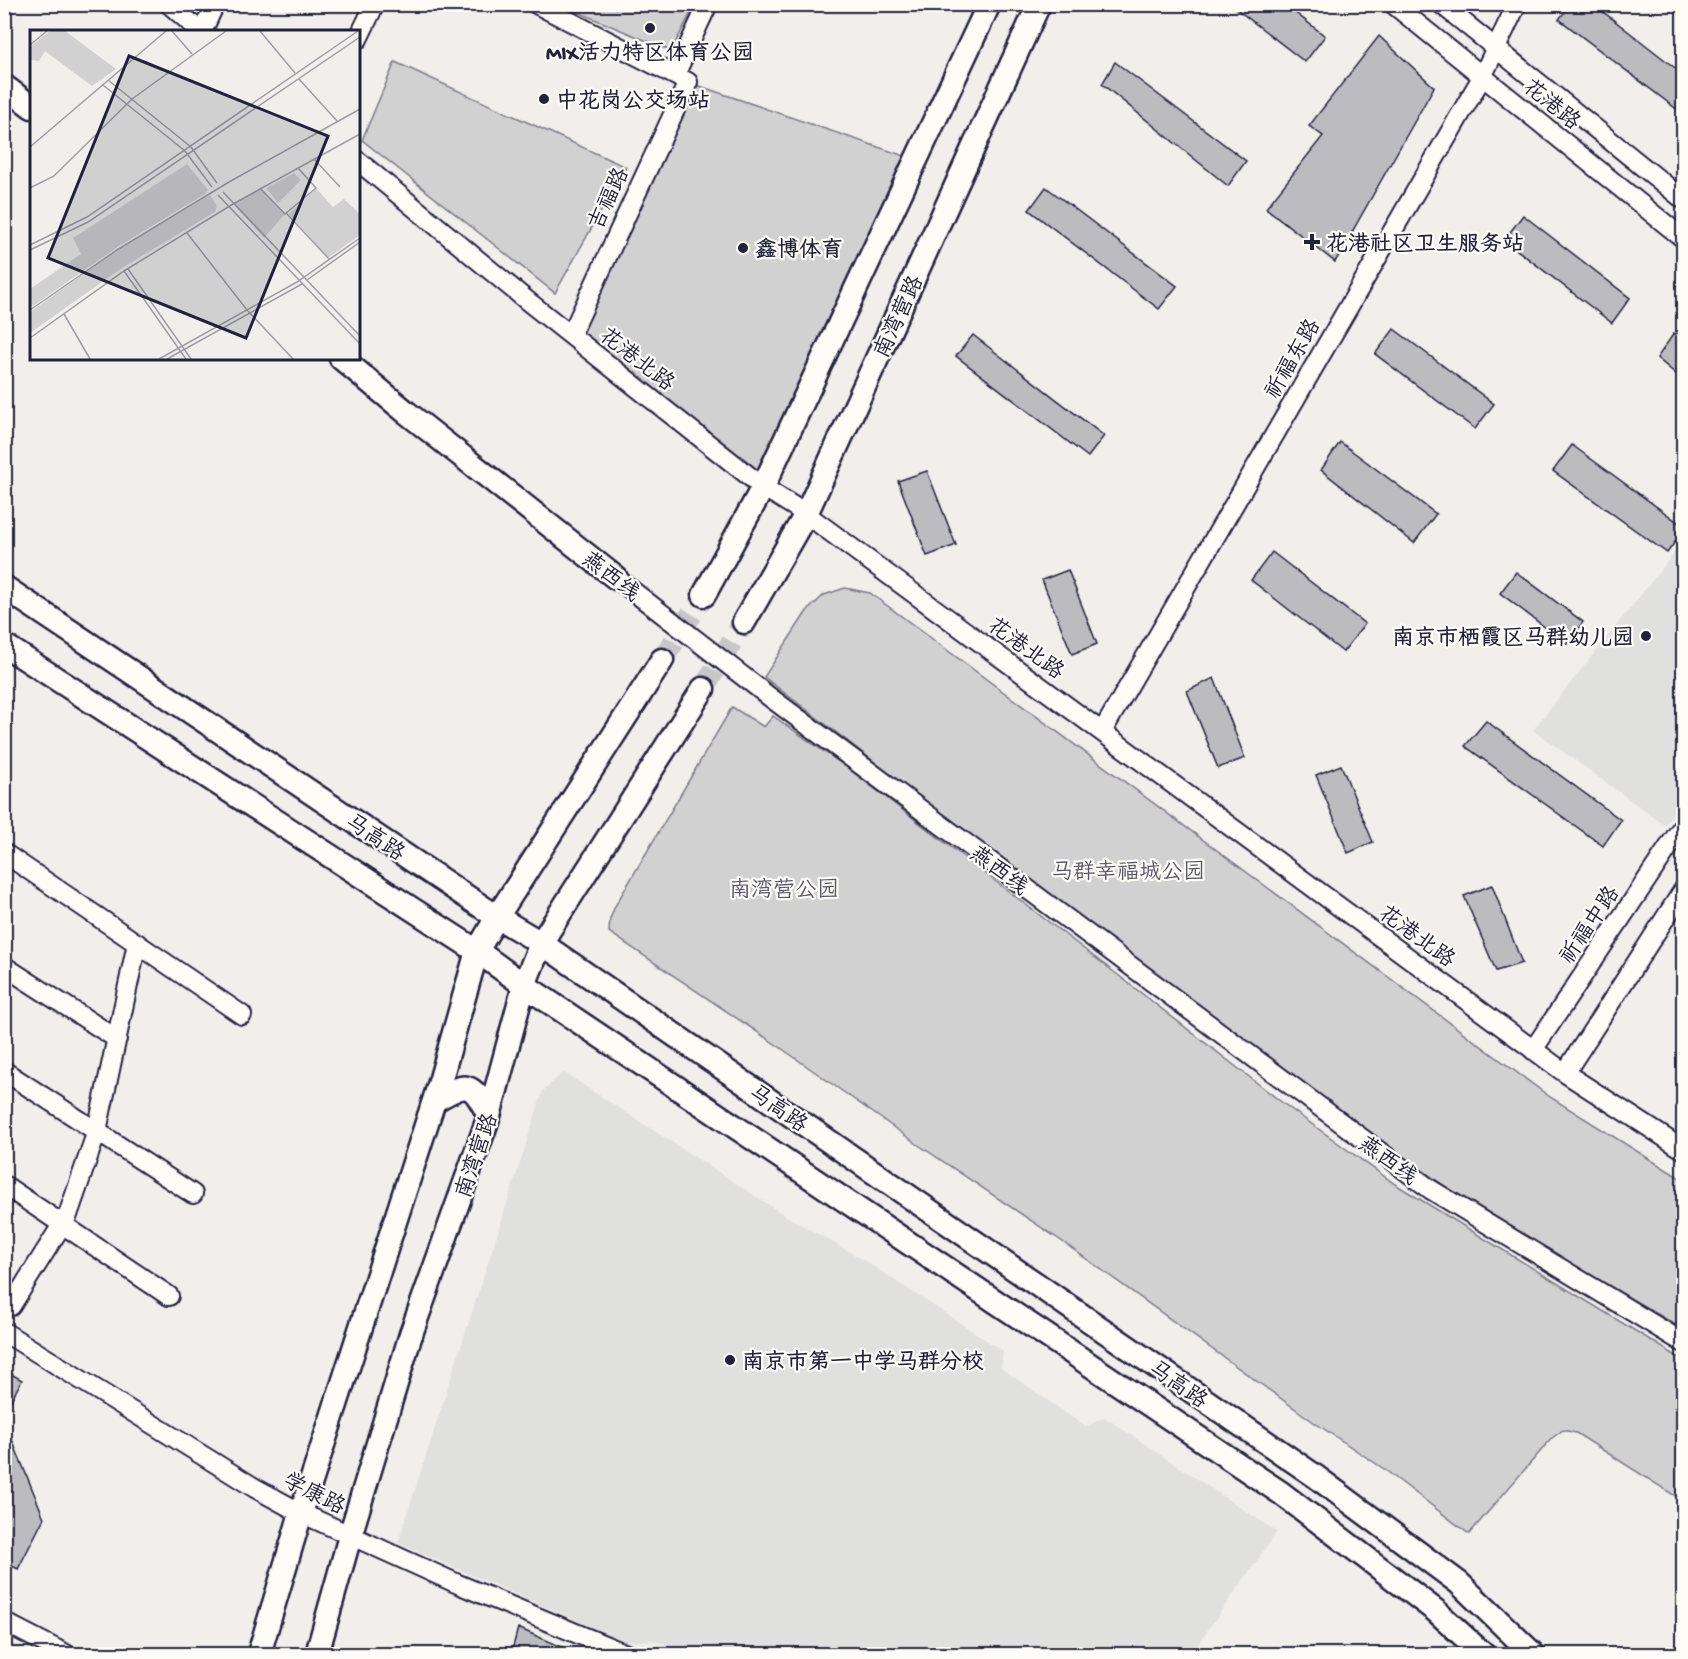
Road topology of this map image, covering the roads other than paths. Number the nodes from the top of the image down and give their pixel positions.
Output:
1 (169, 4) edge
2 (215, 4) edge
3 (375, 4) edge
4 (536, 4) edge
5 (708, 4) edge
6 (989, 4) edge
7 (1039, 4) edge
8 (1393, 4) edge
9 (1441, 4) edge
10 (1516, 4) edge
11 (200, 30) edge
12 (203, 30) edge
13 (360, 35) edge
14 (1495, 49) junction
15 (1482, 77) junction
16 (681, 79) junction
17 (4, 86) edge
18 (30, 106) edge
19 (360, 163) edge
20 (1683, 200) edge
21 (1683, 239) edge
22 (571, 335) junction
23 (343, 360) edge
24 (763, 487) junction
25 (806, 514) junction
26 (616, 578) joint
27 (4, 587) edge
28 (704, 595) tunnel mouth
29 (744, 622) tunnel mouth
30 (4, 645) edge
31 (662, 660) tunnel mouth
32 (703, 689) tunnel mouth
33 (1102, 732) junction
34 (1683, 824) edge
35 (4, 853) edge
36 (1683, 890) edge
37 (497, 917) junction
38 (137, 943) junction
39 (541, 943) junction
40 (477, 951) junction
41 (4, 966) edge
42 (524, 986) junction
43 (242, 1015) dead end
44 (117, 1039) junction
45 (1533, 1050) junction
46 (4, 1071) edge
47 (1565, 1073) junction
48 (434, 1101) junction
49 (489, 1116) junction
50 (97, 1131) junction
51 (1683, 1150) edge
52 (4, 1185) edge
53 (192, 1194) dead end
54 (62, 1224) junction
55 (169, 1296) dead end
56 (11, 1306) dead end
57 (4, 1332) edge
58 (1683, 1343) edge
59 (301, 1513) junction
60 (350, 1536) junction
61 (4, 1622) edge
62 (267, 1626) junction
63 (66, 1654) edge
64 (259, 1654) edge
65 (278, 1654) edge
66 (317, 1654) edge
67 (626, 1654) edge
68 (1483, 1654) edge
69 (1533, 1654) edge

1 - 11 street
2 - 12 street
3 - 13 street
4 - 16 street
5 - 16 street, 吉福路
6 - 24 main road
7 - 25 main road, 南湾营路
8 - 15 street, 花港路
9 - 14 street, 花港路
10 - 14 street, 祈福东路
14 - 15 street, 祈福东路
14 - 20 street, 花港路
15 - 21 street, 花港路
15 - 33 street, 祈福东路
16 - 22 street, 吉福路
17 - 18 main road
19 - 22 street, 花港北路
22 - 24 street, 花港北路
23 - 26 main road, 燕西线
24 - 25 street, 花港北路
24 - 28 main road
25 - 29 main road, 南湾营路
25 - 33 street, 花港北路
26 - 58 street, 燕西线
27 - 37 main road, 马高路
30 - 40 main road, 马高路
31 - 37 main road
32 - 39 main road, 南湾营路
33 - 45 street, 花港北路
34 - 45 street, 祈福中路
35 - 38 street
36 - 47 street
37 - 39 main road, 马高路
37 - 40 main road
38 - 43 street
38 - 44 street
39 - 42 main road, 南湾营路
39 - 69 main road, 马高路
40 - 42 main road, 马高路
40 - 48 main road
41 - 44 street
42 - 49 main road, 南湾营路
42 - 68 main road, 马高路
44 - 50 street
45 - 47 street, 花港北路
46 - 50 street
47 - 51 street, 花港北路
48 - 49 main road
48 - 59 main road
49 - 60 main road, 南湾营路
50 - 53 street
50 - 54 street
52 - 54 street
54 - 55 street
54 - 56 street
57 - 59 street, 学康路
59 - 60 street, 学康路
59 - 62 main road
60 - 66 main road, 南湾营路
60 - 67 street, 学康路
61 - 63 street
62 - 64 main road
62 - 65 main road

